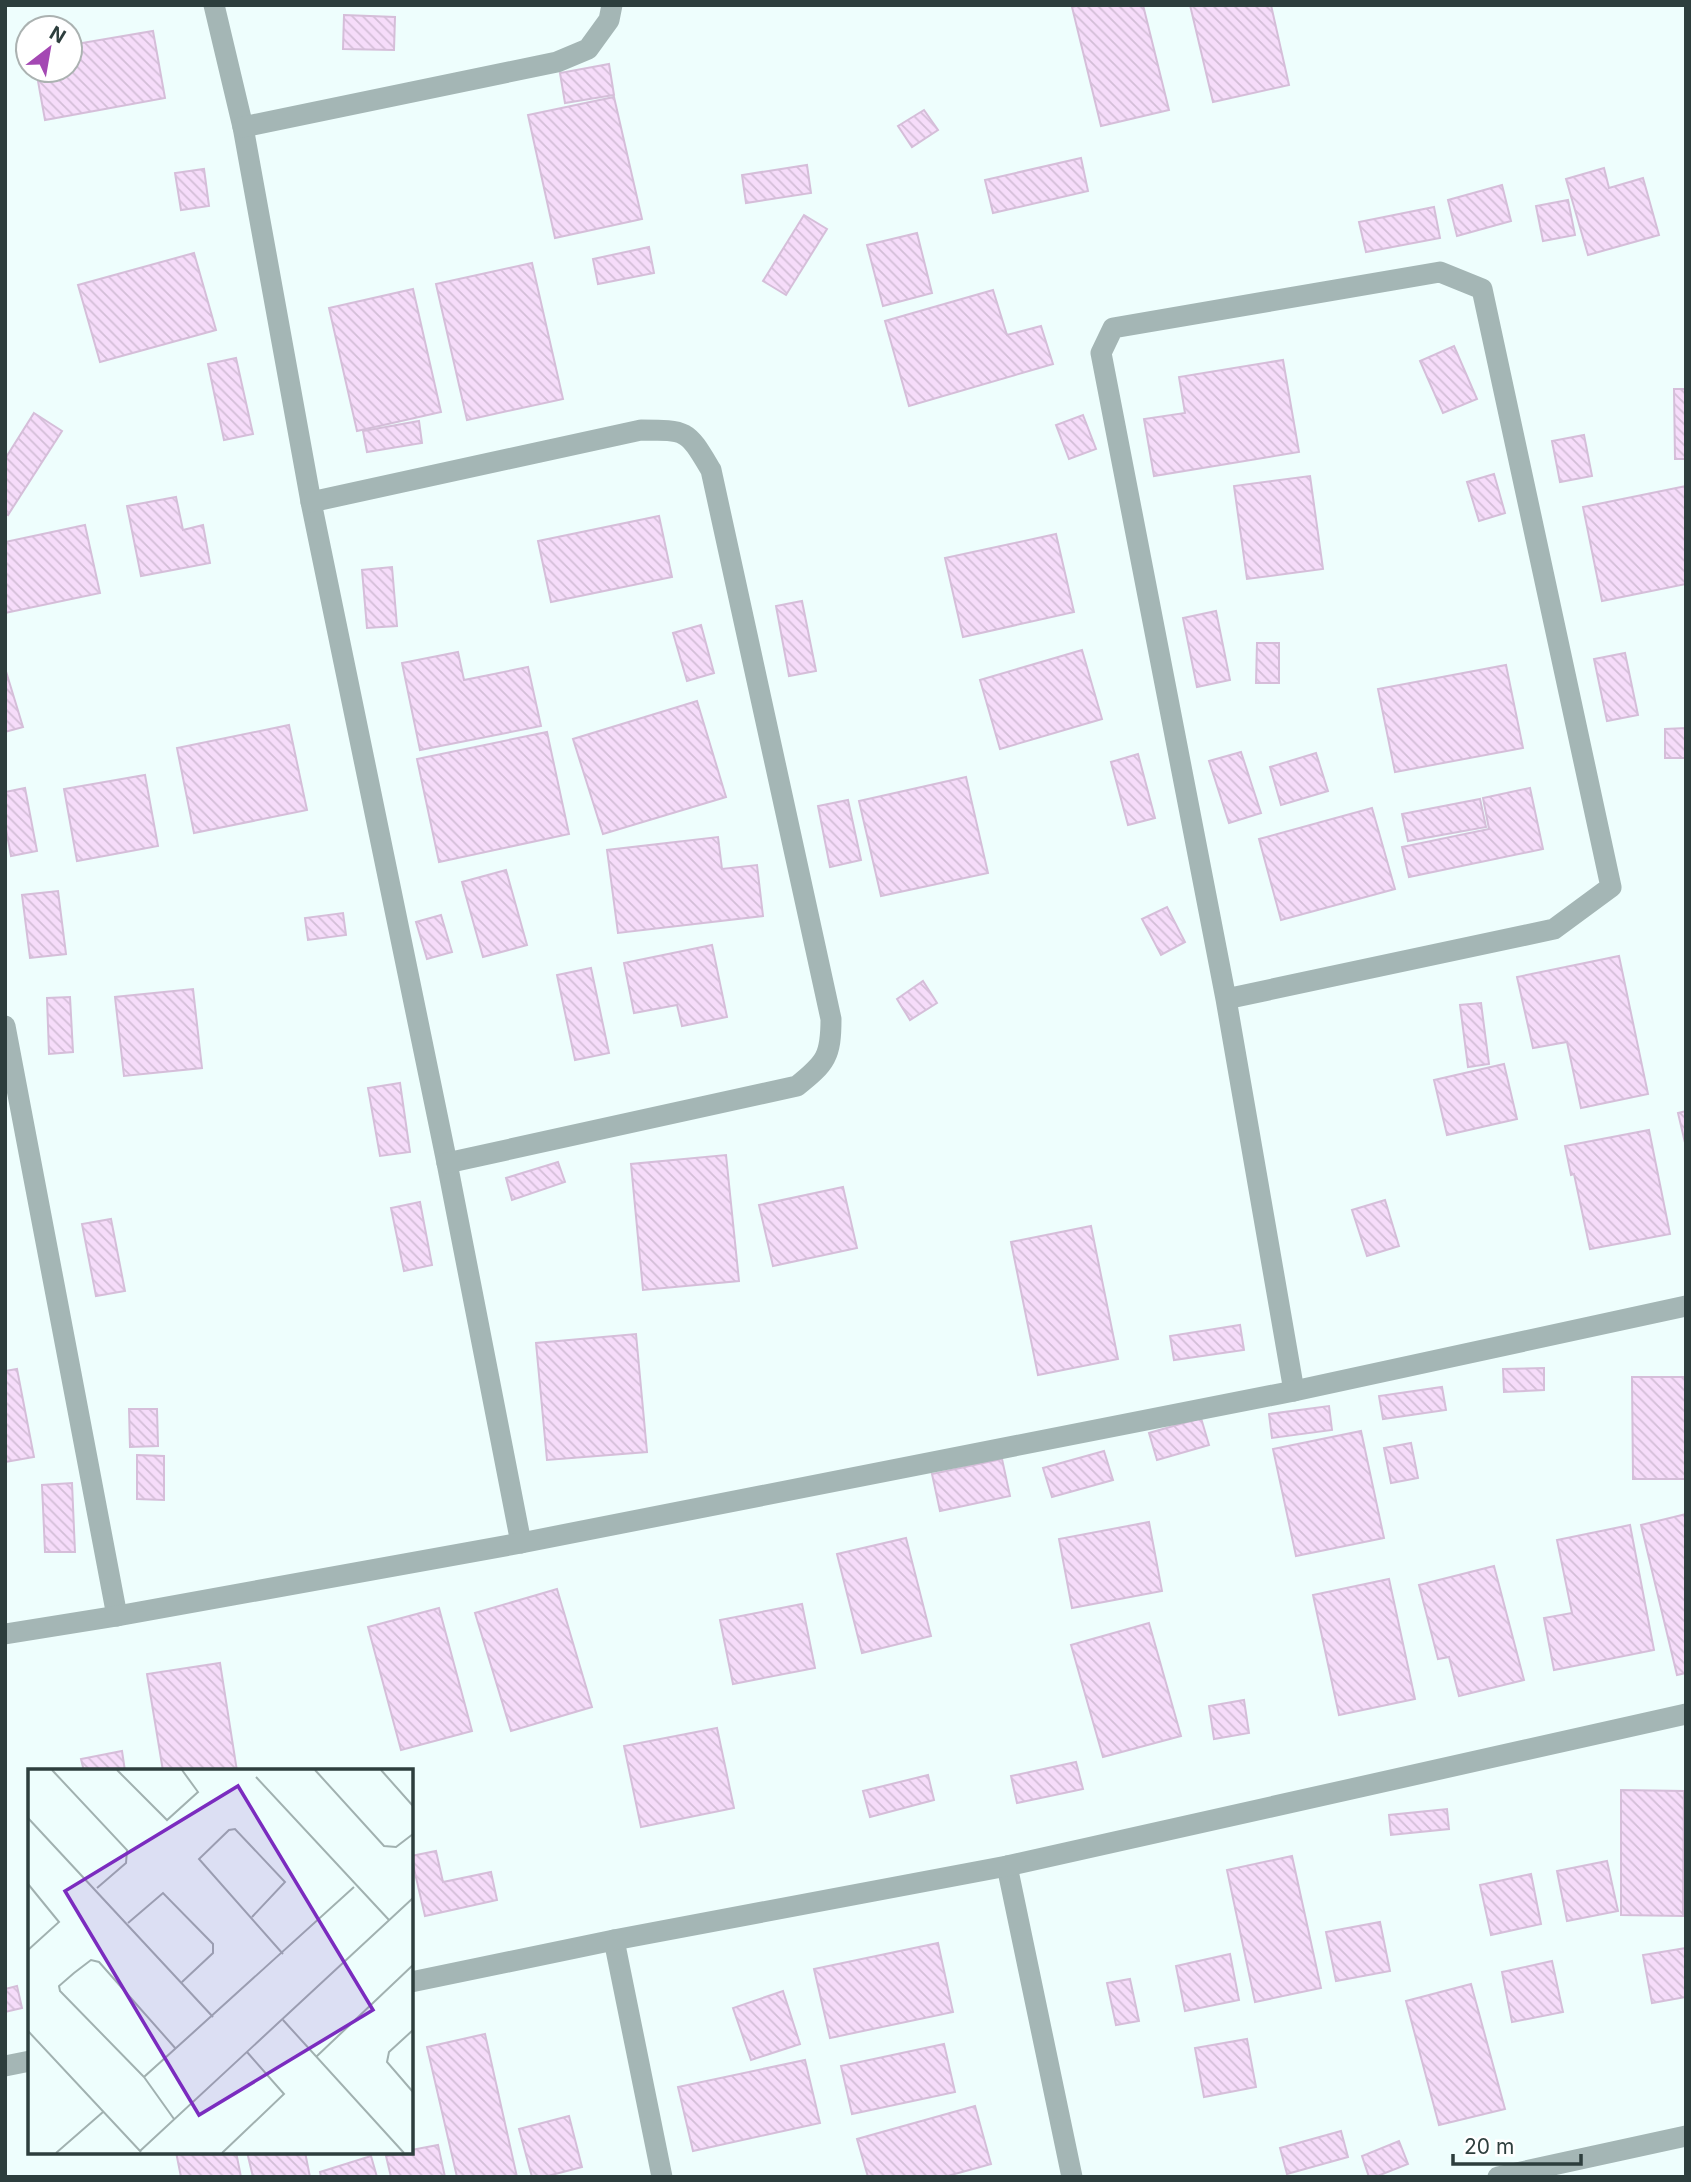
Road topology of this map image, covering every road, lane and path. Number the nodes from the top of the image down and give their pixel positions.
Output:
1 (215, 5) edge
2 (612, 5) edge
3 (243, 127) junction
4 (311, 502) junction
5 (1226, 999) junction
6 (5, 1026) edge
7 (447, 1163) junction
8 (1686, 1306) edge
9 (1294, 1391) junction
10 (521, 1542) junction
11 (117, 1616) junction
12 (5, 1634) edge
13 (1686, 1714) edge
14 (1007, 1866) junction
15 (614, 1940) junction
16 (413, 1982) edge
17 (28, 2061) edge
18 (5, 2066) edge
19 (1686, 2136) edge
20 (662, 2177) edge
21 (1072, 2177) edge
22 (1498, 2177) edge

1 - 3 street
2 - 3 street
3 - 4 street
4 - 7 street
4 - 7 street
5 - 5 street
5 - 9 street
6 - 11 street
7 - 10 street
8 - 9 street
9 - 10 street
10 - 11 street
11 - 12 street
13 - 14 street
14 - 15 street
14 - 21 street
15 - 16 street
15 - 20 street
17 - 18 street
19 - 22 street

